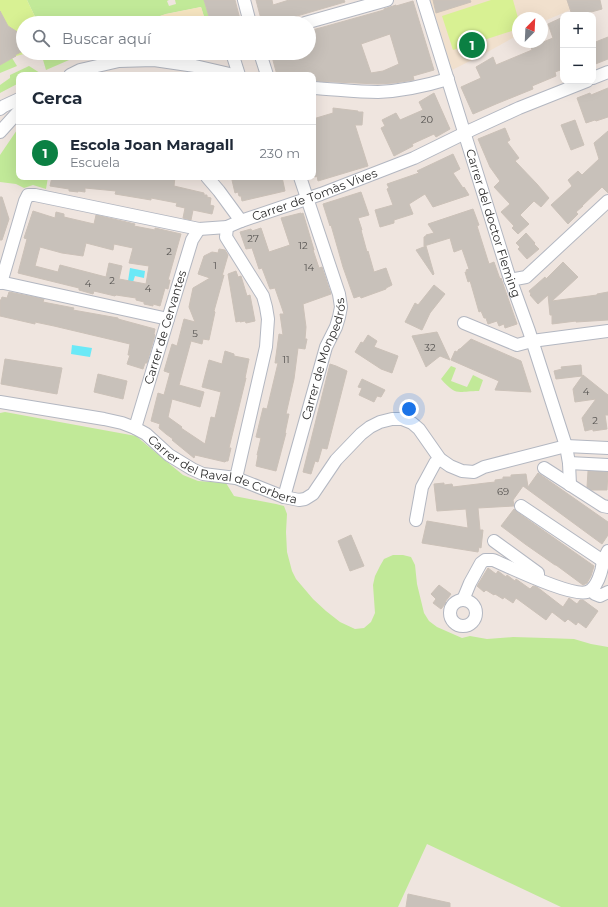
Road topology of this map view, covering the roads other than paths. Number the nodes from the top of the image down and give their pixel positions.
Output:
1 (244, 0) edge
2 (387, 0) edge
3 (423, 0) edge
4 (248, 16) edge
5 (316, 20) edge
6 (154, 60) edge
7 (154, 60) edge
8 (234, 60) edge
9 (262, 60) edge
10 (76, 72) edge
11 (221, 72) edge
12 (238, 72) edge
13 (266, 72) edge
14 (608, 72) edge
15 (596, 77) edge
16 (448, 79) junction
17 (579, 84) edge
18 (316, 88) edge
19 (16, 100) edge
20 (0, 109) edge
21 (16, 114) edge
22 (0, 132) edge
23 (464, 133) junction
24 (210, 180) edge
25 (301, 180) edge
26 (307, 199) junction
27 (608, 201) edge
28 (241, 221) junction
29 (227, 227) junction
30 (199, 229) junction
31 (510, 280) junction
32 (0, 282) edge
33 (168, 320) junction
34 (464, 323) dead end
35 (608, 331) edge
36 (532, 340) junction
37 (0, 402) edge
38 (135, 428) junction
39 (566, 446) junction
40 (608, 448) edge
41 (440, 459) junction
42 (569, 463) junction
43 (608, 465) edge
44 (544, 468) dead end
45 (236, 478) junction
46 (570, 484) junction
47 (284, 497) junction
48 (521, 506) dead end
49 (608, 507) edge
50 (416, 520) dead end
51 (494, 541) dead end
52 (605, 556) edge
53 (538, 579) junction
54 (594, 588) junction
55 (608, 592) edge
56 (462, 600) junction

1 - 4 street
2 - 5 street
3 - 16 street, Carrer del doctor Fleming
6 - 10 street
7 - 11 street
8 - 12 street
9 - 13 street
14 - 15 street
16 - 18 street
16 - 23 street, Carrer del doctor Fleming
17 - 23 street, Carrer de Tomàs Vives
19 - 20 street
21 - 22 street
23 - 26 street, Carrer de Tomàs Vives
23 - 31 street, Carrer del doctor Fleming
24 - 28 street
25 - 26 street, Carrer de Monpedrós
26 - 28 street, Carrer de Tomàs Vives
26 - 47 street, Carrer de Monpedrós
27 - 31 street
28 - 29 street, Carrer de Tomàs Vives
29 - 30 street, Carrer de Tomàs Vives
29 - 45 street
30 - 32 street, Carrer de Tomàs Vives
30 - 33 street, Carrer de Cervantes
31 - 36 street, Carrer del doctor Fleming
32 - 33 street
33 - 38 street, Carrer de Cervantes
34 - 36 street
35 - 36 street
36 - 39 street, Carrer del doctor Fleming
37 - 38 street, Carrer del Raval de Corbera
38 - 45 street, Carrer del Raval de Corbera
39 - 40 street, Carrer del Raval de Corbera
39 - 41 street, Carrer del Raval de Corbera
39 - 42 street, Carrer del doctor Fleming
41 - 47 street, Carrer del Raval de Corbera
41 - 50 street
42 - 43 street
42 - 46 street, Carrer del doctor Fleming
44 - 46 street
45 - 47 street, Carrer del Raval de Corbera
46 - 49 street
48 - 52 street
51 - 53 street
52 - 54 street
53 - 54 street
53 - 56 street
54 - 55 street
56 - 56 street

